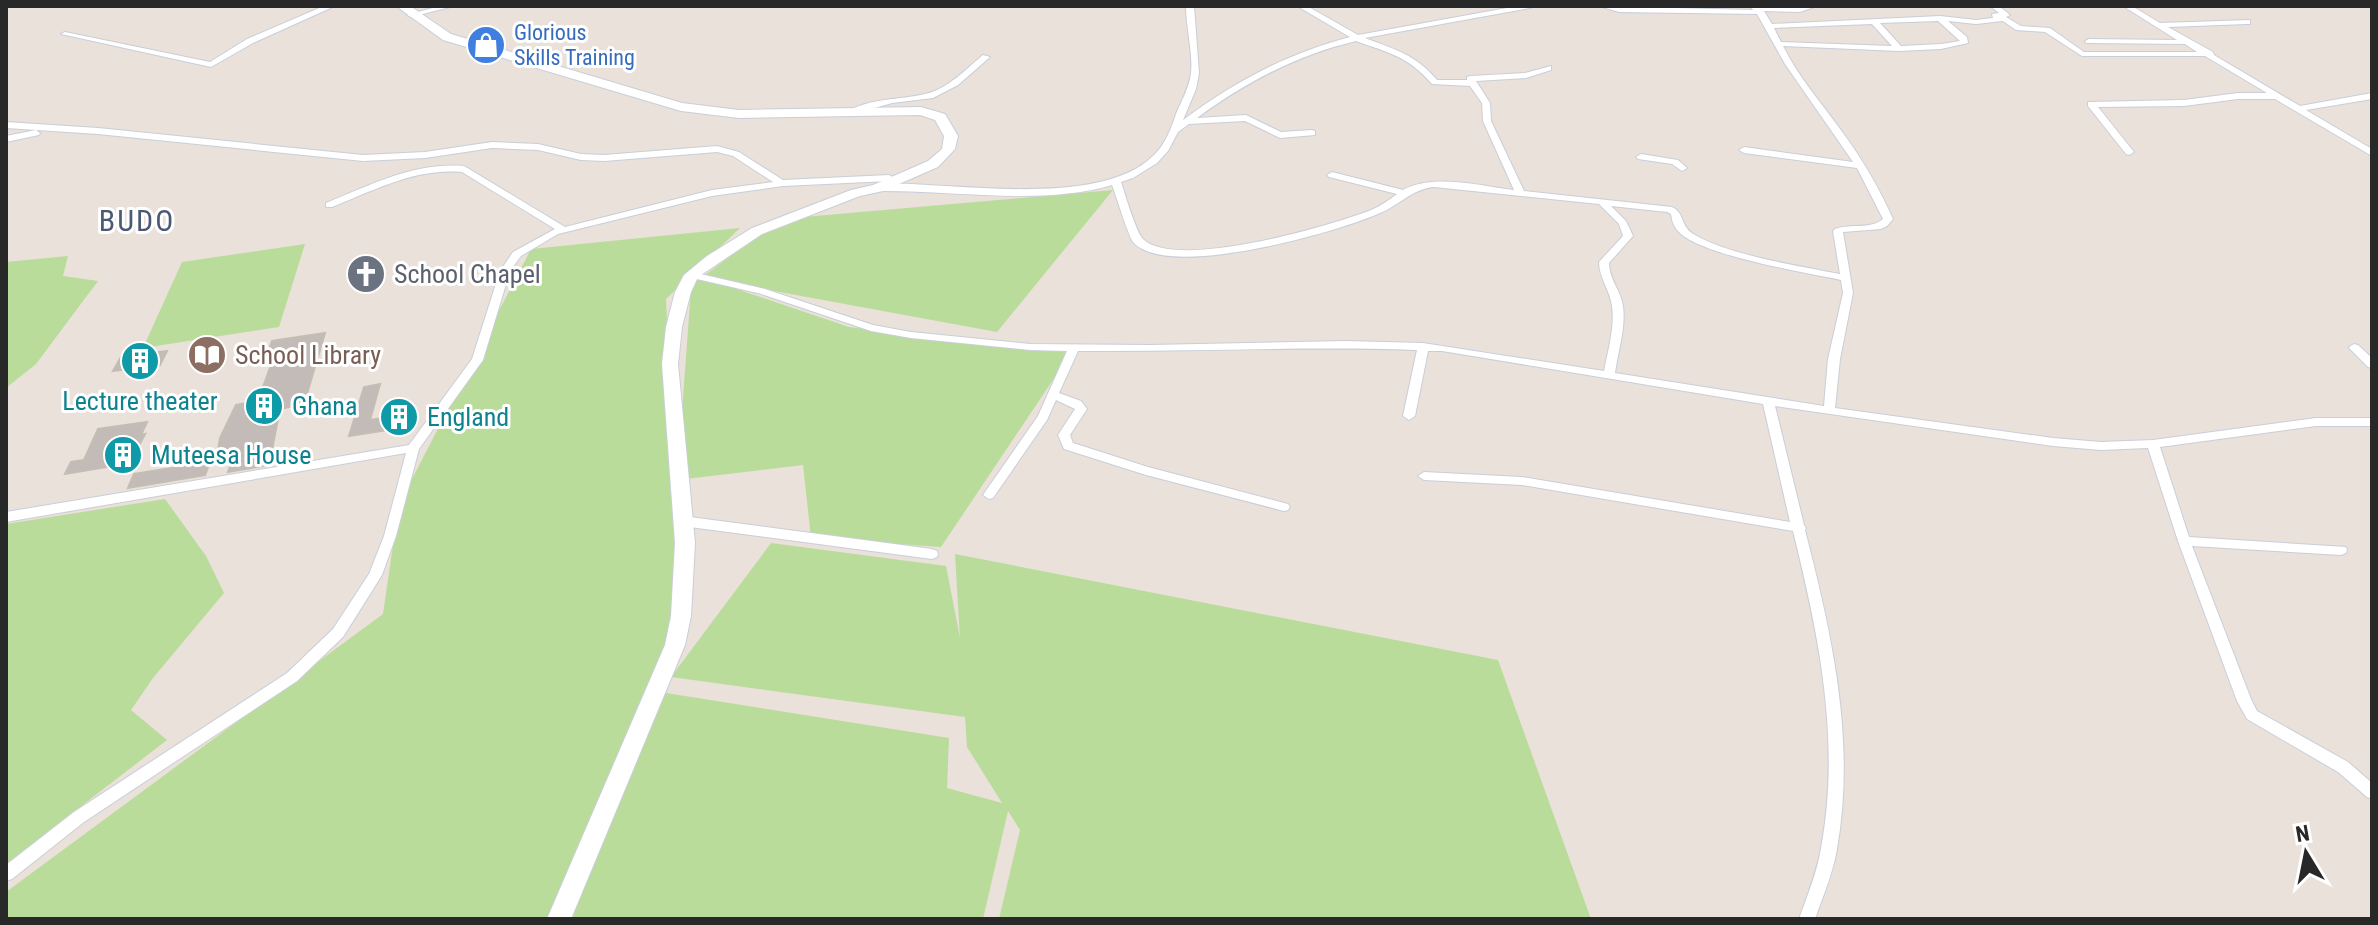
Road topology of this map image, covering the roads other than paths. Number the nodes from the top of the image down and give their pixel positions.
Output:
1 (331, 6) edge
2 (450, 6) edge
3 (1190, 6) edge
4 (1301, 6) edge
5 (1530, 6) edge
6 (1603, 6) edge
7 (1813, 6) edge
8 (1935, 6) edge
9 (1994, 6) edge
10 (2127, 6) edge
11 (1757, 9) edge
12 (406, 10) edge
13 (1946, 18) junction
14 (1874, 21) junction
15 (2247, 22) dead end
16 (2160, 25) junction
17 (1770, 26) junction
18 (65, 34) dead end
19 (1357, 38) junction
20 (2089, 41) dead end
21 (2188, 42) junction
22 (1778, 44) junction
23 (1899, 49) junction
24 (2210, 54) junction
25 (986, 57) dead end
26 (1548, 68) dead end
27 (1470, 83) junction
28 (2277, 96) junction
29 (2372, 96) edge
30 (2297, 109) junction
31 (850, 112) junction
32 (1187, 121) junction
33 (6, 125) edge
34 (59, 129) junction
35 (1175, 130) junction
36 (1312, 133) dead end
37 (6, 139) edge
38 (1744, 150) dead end
39 (2129, 152) dead end
40 (2372, 153) edge
41 (1641, 157) dead end
42 (1859, 165) junction
43 (1682, 168) dead end
44 (1332, 175) dead end
45 (1116, 182) junction
46 (783, 183) junction
47 (884, 183) junction
48 (1073, 191) junction
49 (1520, 192) junction
50 (1404, 193) junction
51 (1123, 194) junction
52 (1601, 201) junction
53 (329, 205) dead end
54 (565, 231) junction
55 (692, 275) junction
56 (1846, 278) junction
57 (1423, 346) junction
58 (1074, 347) junction
59 (2354, 347) dead end
60 (2372, 364) edge
61 (1609, 374) junction
62 (1055, 395) junction
63 (1768, 401) junction
64 (1829, 411) junction
65 (1409, 416) dead end
66 (2372, 422) edge
67 (2153, 444) junction
68 (413, 448) junction
69 (1424, 476) dead end
70 (989, 495) dead end
71 (1284, 507) dead end
72 (6, 517) edge
73 (682, 521) junction
74 (1800, 528) junction
75 (2184, 541) junction
76 (2341, 550) dead end
77 (932, 554) dead end
78 (2372, 792) edge
79 (6, 874) edge
80 (559, 919) edge
81 (1807, 919) edge

1 - 18 street
2 - 12 street
3 - 35 street
4 - 19 street
5 - 19 street
6 - 11 street
7 - 11 street
8 - 13 street
9 - 13 street
10 - 16 street
11 - 17 street
12 - 31 street
13 - 14 street
13 - 23 street
13 - 24 street
14 - 17 street
14 - 23 street
15 - 16 street
16 - 21 street
17 - 22 street
19 - 27 street
19 - 32 street
20 - 21 street
21 - 24 street
22 - 23 street
22 - 42 street
24 - 28 street
25 - 31 street
26 - 27 street
27 - 49 street
28 - 30 street
28 - 39 street
29 - 30 street
30 - 40 street
31 - 47 street
32 - 35 street
32 - 36 street
33 - 34 street
34 - 37 street
34 - 46 street
35 - 45 street
38 - 42 street
41 - 43 street
42 - 56 street
44 - 50 street
45 - 48 street
45 - 51 street
46 - 47 street
46 - 54 street
47 - 48 street
47 - 55 street
48 - 51 street
49 - 50 street
49 - 52 street
50 - 51 street
52 - 56 street
52 - 61 street
53 - 54 street
54 - 68 street
55 - 58 street
55 - 73 street
56 - 64 street
57 - 58 street
57 - 61 street
57 - 65 street
58 - 62 street
59 - 60 street
61 - 63 street
62 - 70 street
62 - 71 street
63 - 64 street
63 - 74 street
64 - 67 street
66 - 67 street
67 - 75 street
68 - 72 street
68 - 79 street
69 - 74 street
73 - 77 street
73 - 80 street
74 - 81 street
75 - 76 street
75 - 78 street

